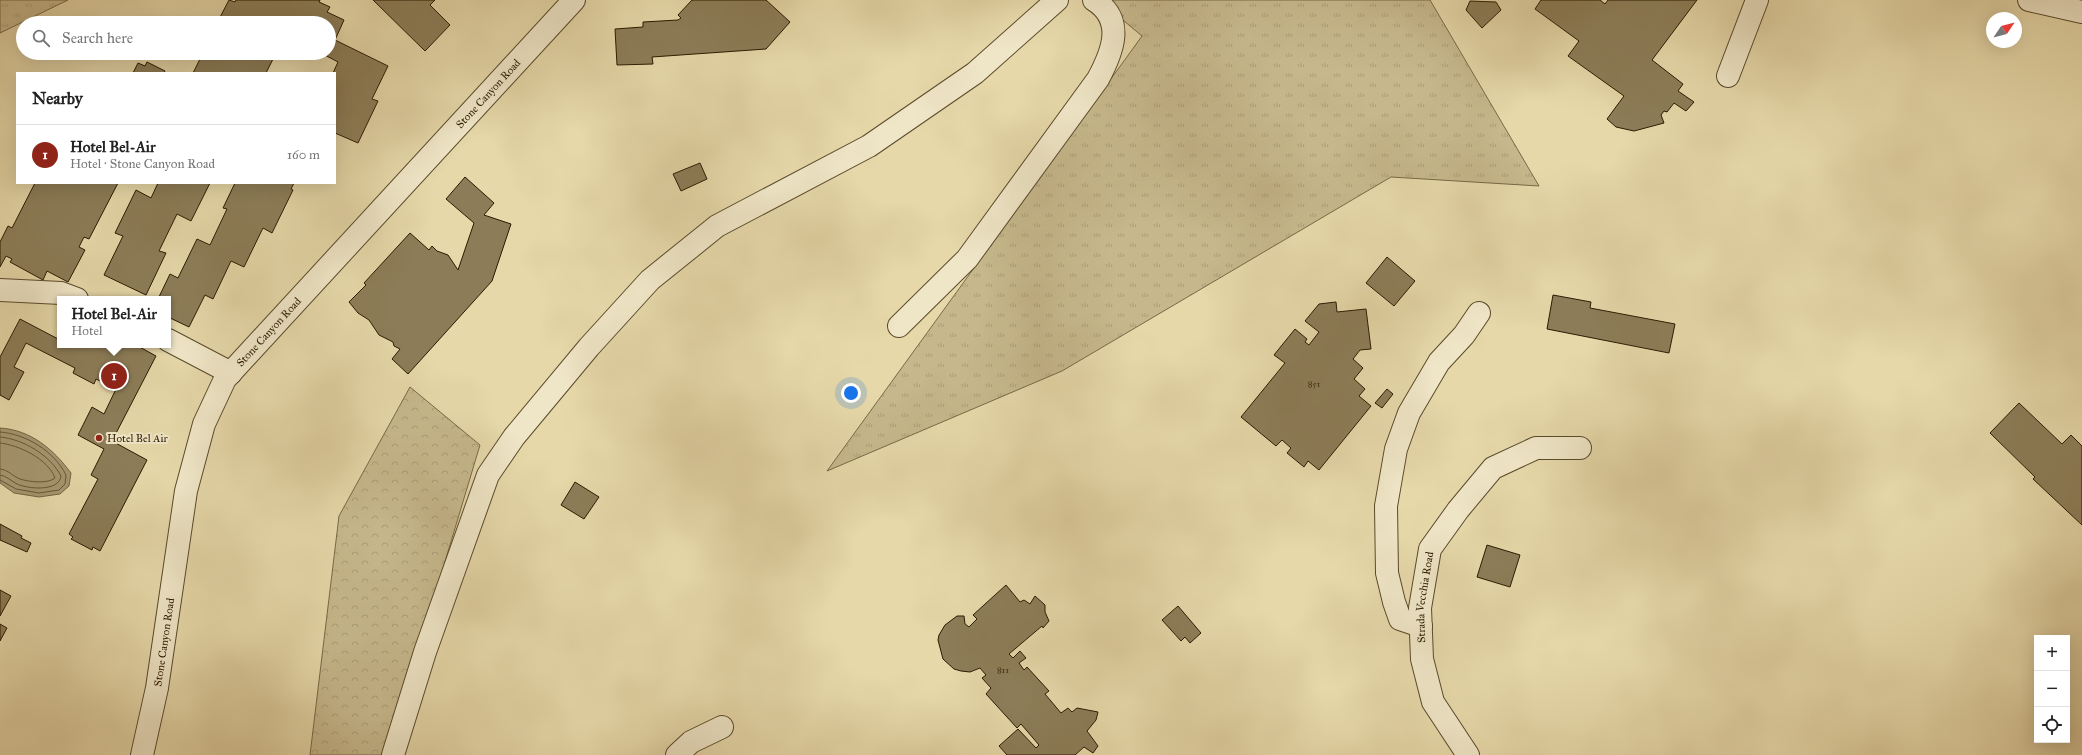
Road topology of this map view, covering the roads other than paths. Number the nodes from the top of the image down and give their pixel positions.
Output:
1 (574, 0) edge
2 (1057, 0) edge
3 (1094, 0) edge
4 (1757, 0) edge
5 (2029, 0) edge
6 (2082, 12) edge
7 (1728, 76) dead end
8 (0, 290) edge
9 (69, 296) edge
10 (1479, 313) dead end
11 (899, 326) dead end
12 (171, 342) edge
13 (231, 373) junction
14 (1580, 448) dead end
15 (1421, 626) junction
16 (722, 727) dead end
17 (142, 755) edge
18 (393, 755) edge
19 (677, 755) edge
20 (1468, 755) edge

1 - 13 street, Stone Canyon Road
2 - 18 street
3 - 11 street
4 - 7 street
5 - 6 street
8 - 9 street
10 - 15 street
12 - 13 street
13 - 17 street, Stone Canyon Road
14 - 15 street, Strada Vecchia Road
15 - 20 street, Strada Vecchia Road
16 - 19 street

